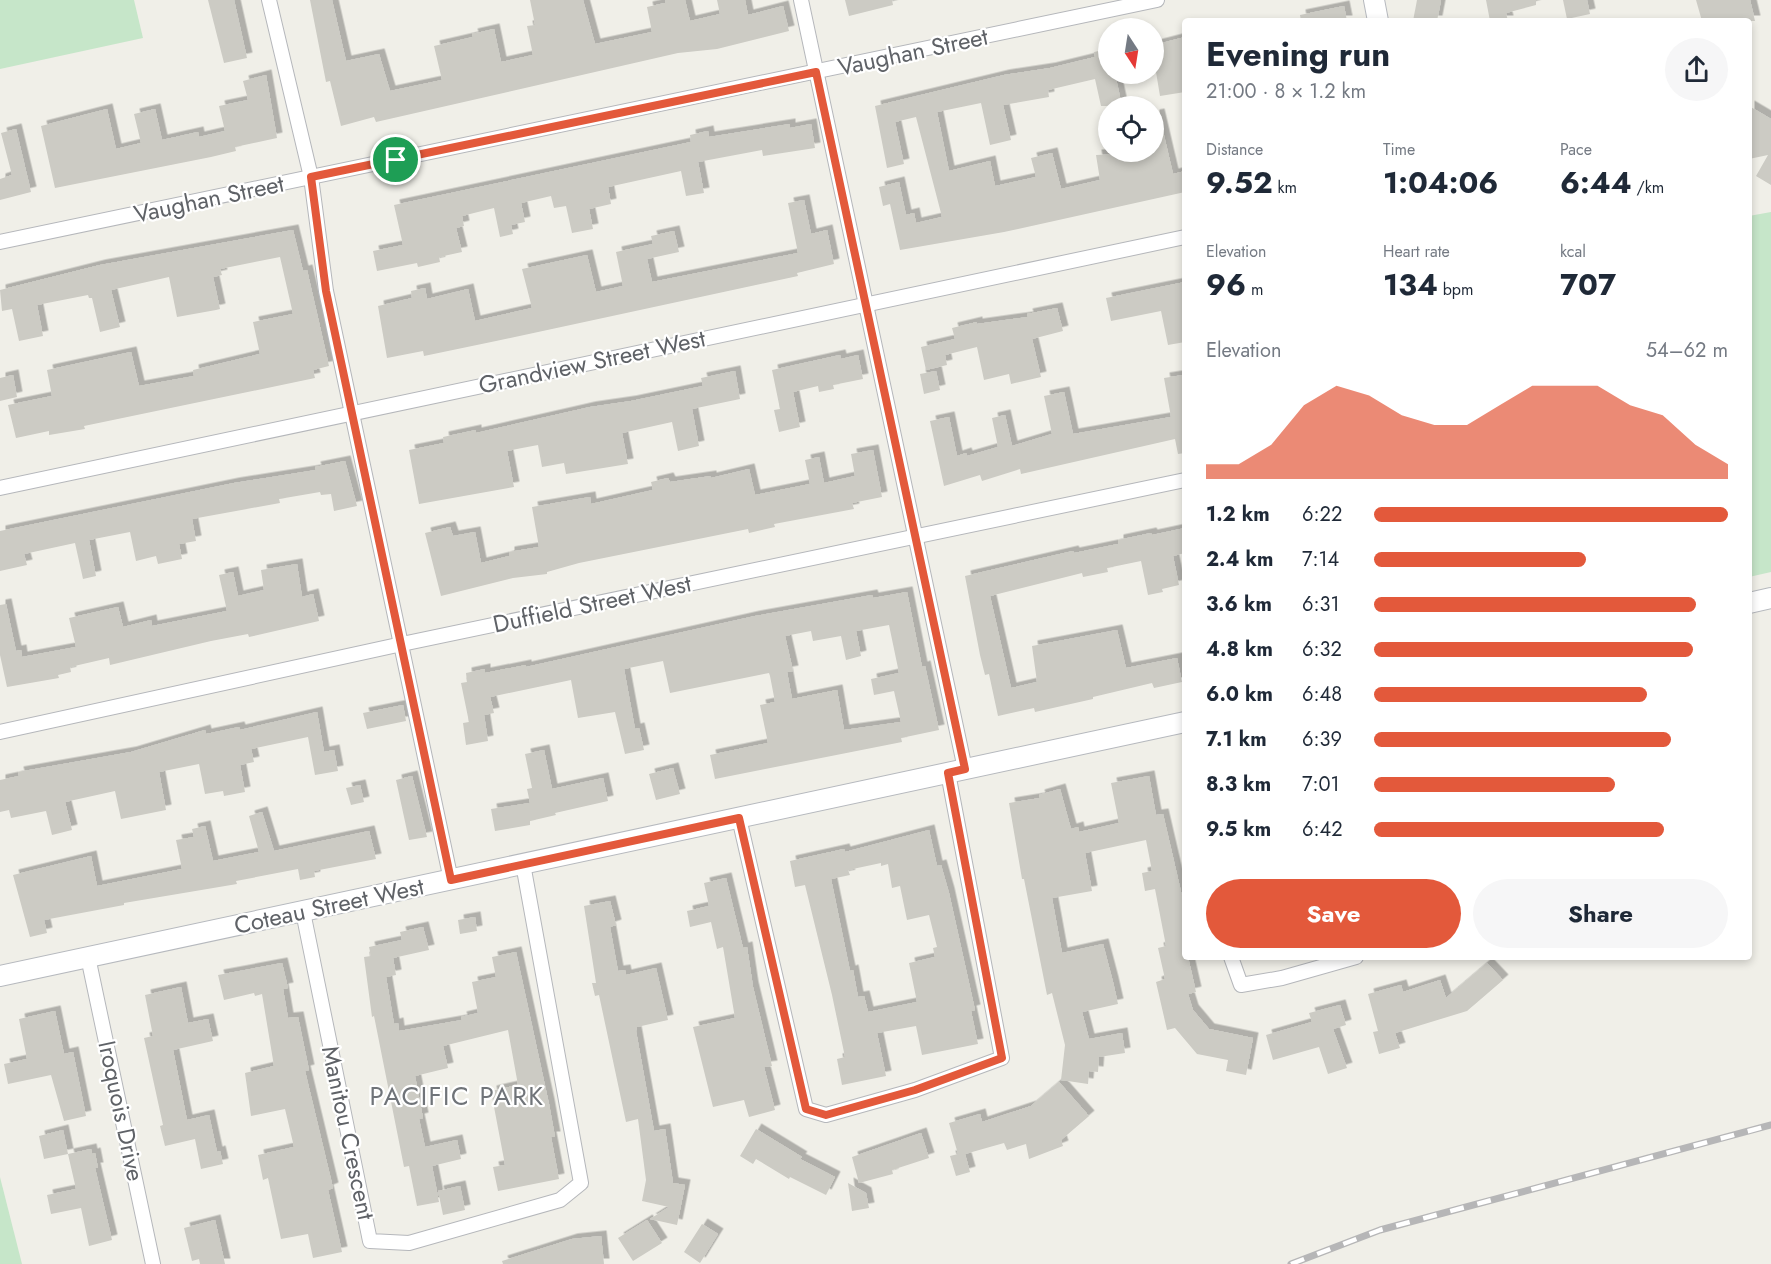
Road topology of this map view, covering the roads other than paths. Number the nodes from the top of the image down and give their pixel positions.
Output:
1 (269, 0) edge
2 (801, 0) edge
3 (1157, 0) edge
4 (1374, 0) edge
5 (1377, 18) edge
6 (816, 72) junction
7 (311, 177) junction
8 (1182, 238) edge
9 (0, 242) edge
10 (866, 304) junction
11 (353, 413) junction
12 (1182, 481) edge
13 (0, 488) edge
14 (915, 536) junction
15 (1771, 598) edge
16 (1752, 602) edge
17 (402, 644) junction
18 (1182, 723) edge
19 (0, 732) edge
20 (957, 771) junction
21 (739, 818) junction
22 (523, 864) junction
23 (451, 880) junction
24 (303, 912) junction
25 (88, 957) junction
26 (1232, 960) edge
27 (1345, 960) edge
28 (0, 976) edge
29 (153, 1264) edge

1 - 7 street
2 - 6 street
3 - 6 street, Vaughan Street
4 - 5 street
6 - 7 street, Vaughan Street
6 - 10 street
7 - 9 street, Vaughan Street
7 - 11 street
8 - 10 street, Grandview Street West
10 - 11 street, Grandview Street West
10 - 14 street
11 - 13 street, Grandview Street West
11 - 17 street
12 - 14 street, Duffield Street West
14 - 17 street, Duffield Street West
14 - 20 street
15 - 16 street
17 - 19 street, Duffield Street West
17 - 23 street
18 - 20 street, Coteau Street West
20 - 21 street, Coteau Street West
20 - 21 street
21 - 22 street, Coteau Street West
22 - 23 street, Coteau Street West
22 - 24 street, Manitou Crescent
23 - 24 street, Coteau Street West
24 - 25 street, Coteau Street West
25 - 28 street, Coteau Street West
25 - 29 street, Iroquois Drive
26 - 27 street

